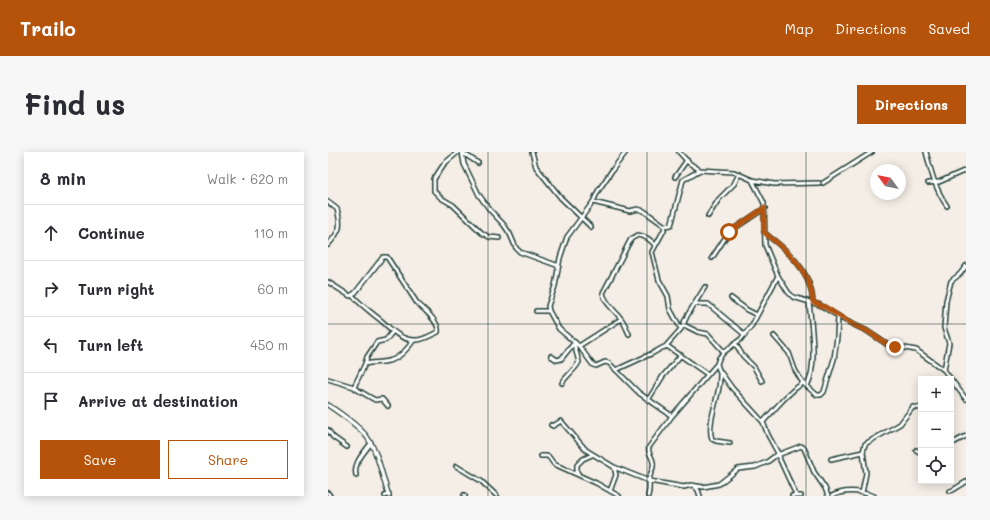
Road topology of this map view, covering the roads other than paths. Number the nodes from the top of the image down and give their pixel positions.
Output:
1 (458, 152) edge
2 (532, 152) edge
3 (626, 152) edge
4 (679, 152) edge
5 (872, 152) edge
6 (926, 152) edge
7 (463, 153) edge
8 (687, 160) junction
9 (478, 163) dead end
10 (700, 170) junction
11 (966, 170) edge
12 (739, 174) junction
13 (675, 177) dead end
14 (752, 180) junction
15 (928, 183) dead end
16 (935, 183) junction
17 (328, 202) edge
18 (593, 202) junction
19 (947, 206) dead end
20 (764, 208) junction
21 (708, 216) dead end
22 (581, 218) junction
23 (665, 226) junction
24 (591, 227) dead end
25 (764, 232) junction
26 (500, 238) dead end
27 (328, 245) edge
28 (655, 245) junction
29 (712, 258) dead end
30 (560, 266) junction
31 (966, 266) edge
32 (778, 276) junction
33 (328, 282) edge
34 (705, 287) dead end
35 (352, 295) junction
36 (731, 298) dead end
37 (809, 302) junction
38 (813, 302) junction
39 (695, 304) junction
40 (536, 311) dead end
41 (549, 311) junction
42 (757, 315) junction
43 (838, 316) junction
44 (621, 319) junction
45 (684, 325) junction
46 (681, 329) junction
47 (393, 331) junction
48 (629, 334) dead end
49 (745, 335) junction
50 (774, 336) dead end
51 (414, 340) junction
52 (574, 343) junction
53 (735, 343) junction
54 (579, 346) junction
55 (665, 346) junction
56 (724, 352) junction
57 (681, 355) junction
58 (551, 356) dead end
59 (365, 364) junction
60 (717, 364) junction
61 (616, 370) junction
62 (944, 370) junction
63 (720, 371) junction
64 (707, 374) junction
65 (949, 376) edge
66 (328, 379) edge
67 (762, 381) dead end
68 (562, 383) dead end
69 (802, 383) junction
70 (954, 383) edge
71 (807, 386) junction
72 (354, 387) junction
73 (966, 399) edge
74 (648, 400) junction
75 (328, 405) edge
76 (388, 406) dead end
77 (918, 408) edge
78 (672, 416) junction
79 (763, 422) junction
80 (551, 425) dead end
81 (328, 430) edge
82 (966, 436) edge
83 (954, 442) edge
84 (371, 443) junction
85 (730, 443) dead end
86 (347, 447) dead end
87 (862, 452) junction
88 (592, 455) junction
89 (780, 455) junction
90 (541, 456) dead end
91 (831, 459) dead end
92 (456, 466) dead end
93 (614, 467) junction
94 (579, 475) junction
95 (356, 476) dead end
96 (649, 481) junction
97 (966, 482) edge
98 (693, 485) junction
99 (610, 491) junction
100 (950, 491) dead end
101 (328, 493) edge
102 (862, 493) junction
103 (387, 495) edge
104 (330, 496) edge
105 (497, 496) edge
106 (619, 496) edge
107 (648, 496) edge
108 (700, 496) edge
109 (794, 496) edge
110 (801, 496) edge
111 (828, 496) edge
112 (832, 496) edge
113 (874, 496) edge

1 - 26 street
2 - 22 street
3 - 18 street
4 - 8 street
5 - 14 street
6 - 16 street
7 - 9 street
7 - 30 street
8 - 10 street
8 - 13 street
10 - 12 street
10 - 23 street
11 - 16 street
12 - 14 street
12 - 21 street
14 - 20 street
15 - 16 street
16 - 19 street
17 - 27 street
18 - 22 street
18 - 23 street
20 - 25 street
20 - 29 street
22 - 24 street
22 - 30 street
23 - 28 street
25 - 32 street
25 - 38 street
28 - 44 street
28 - 46 street
30 - 41 street
31 - 62 street
32 - 37 street
32 - 42 street
33 - 35 street
34 - 39 street
35 - 47 street
35 - 51 street
36 - 42 street
37 - 38 street
37 - 71 street
38 - 43 street
39 - 45 street
39 - 49 street
40 - 41 street
41 - 52 street
42 - 49 street
43 - 62 street
43 - 71 street
44 - 48 street
44 - 54 street
45 - 46 street
45 - 56 street
46 - 55 street
47 - 51 street
47 - 59 street
49 - 53 street
50 - 69 street
51 - 59 street
52 - 54 street
52 - 58 street
52 - 68 street
53 - 56 street
53 - 67 street
54 - 61 street
55 - 57 street
55 - 61 street
56 - 60 street
57 - 64 street
57 - 74 street
59 - 72 street
60 - 63 street
60 - 64 street
61 - 74 street
62 - 65 street
63 - 79 street
63 - 85 street
64 - 78 street
66 - 72 street
69 - 71 street
69 - 79 street
70 - 73 street
72 - 76 street
74 - 78 street
75 - 84 street
77 - 87 street
78 - 96 street
79 - 89 street
80 - 88 street
81 - 86 street
82 - 83 street
84 - 95 street
84 - 103 street
87 - 91 street
87 - 102 street
88 - 93 street
88 - 94 street
89 - 98 street
89 - 109 street
89 - 111 street
90 - 94 street
92 - 105 street
93 - 96 street
93 - 99 street
94 - 99 street
96 - 98 street
96 - 107 street
97 - 100 street
98 - 108 street
99 - 106 street
101 - 104 street
102 - 112 street
102 - 113 street
109 - 110 street

